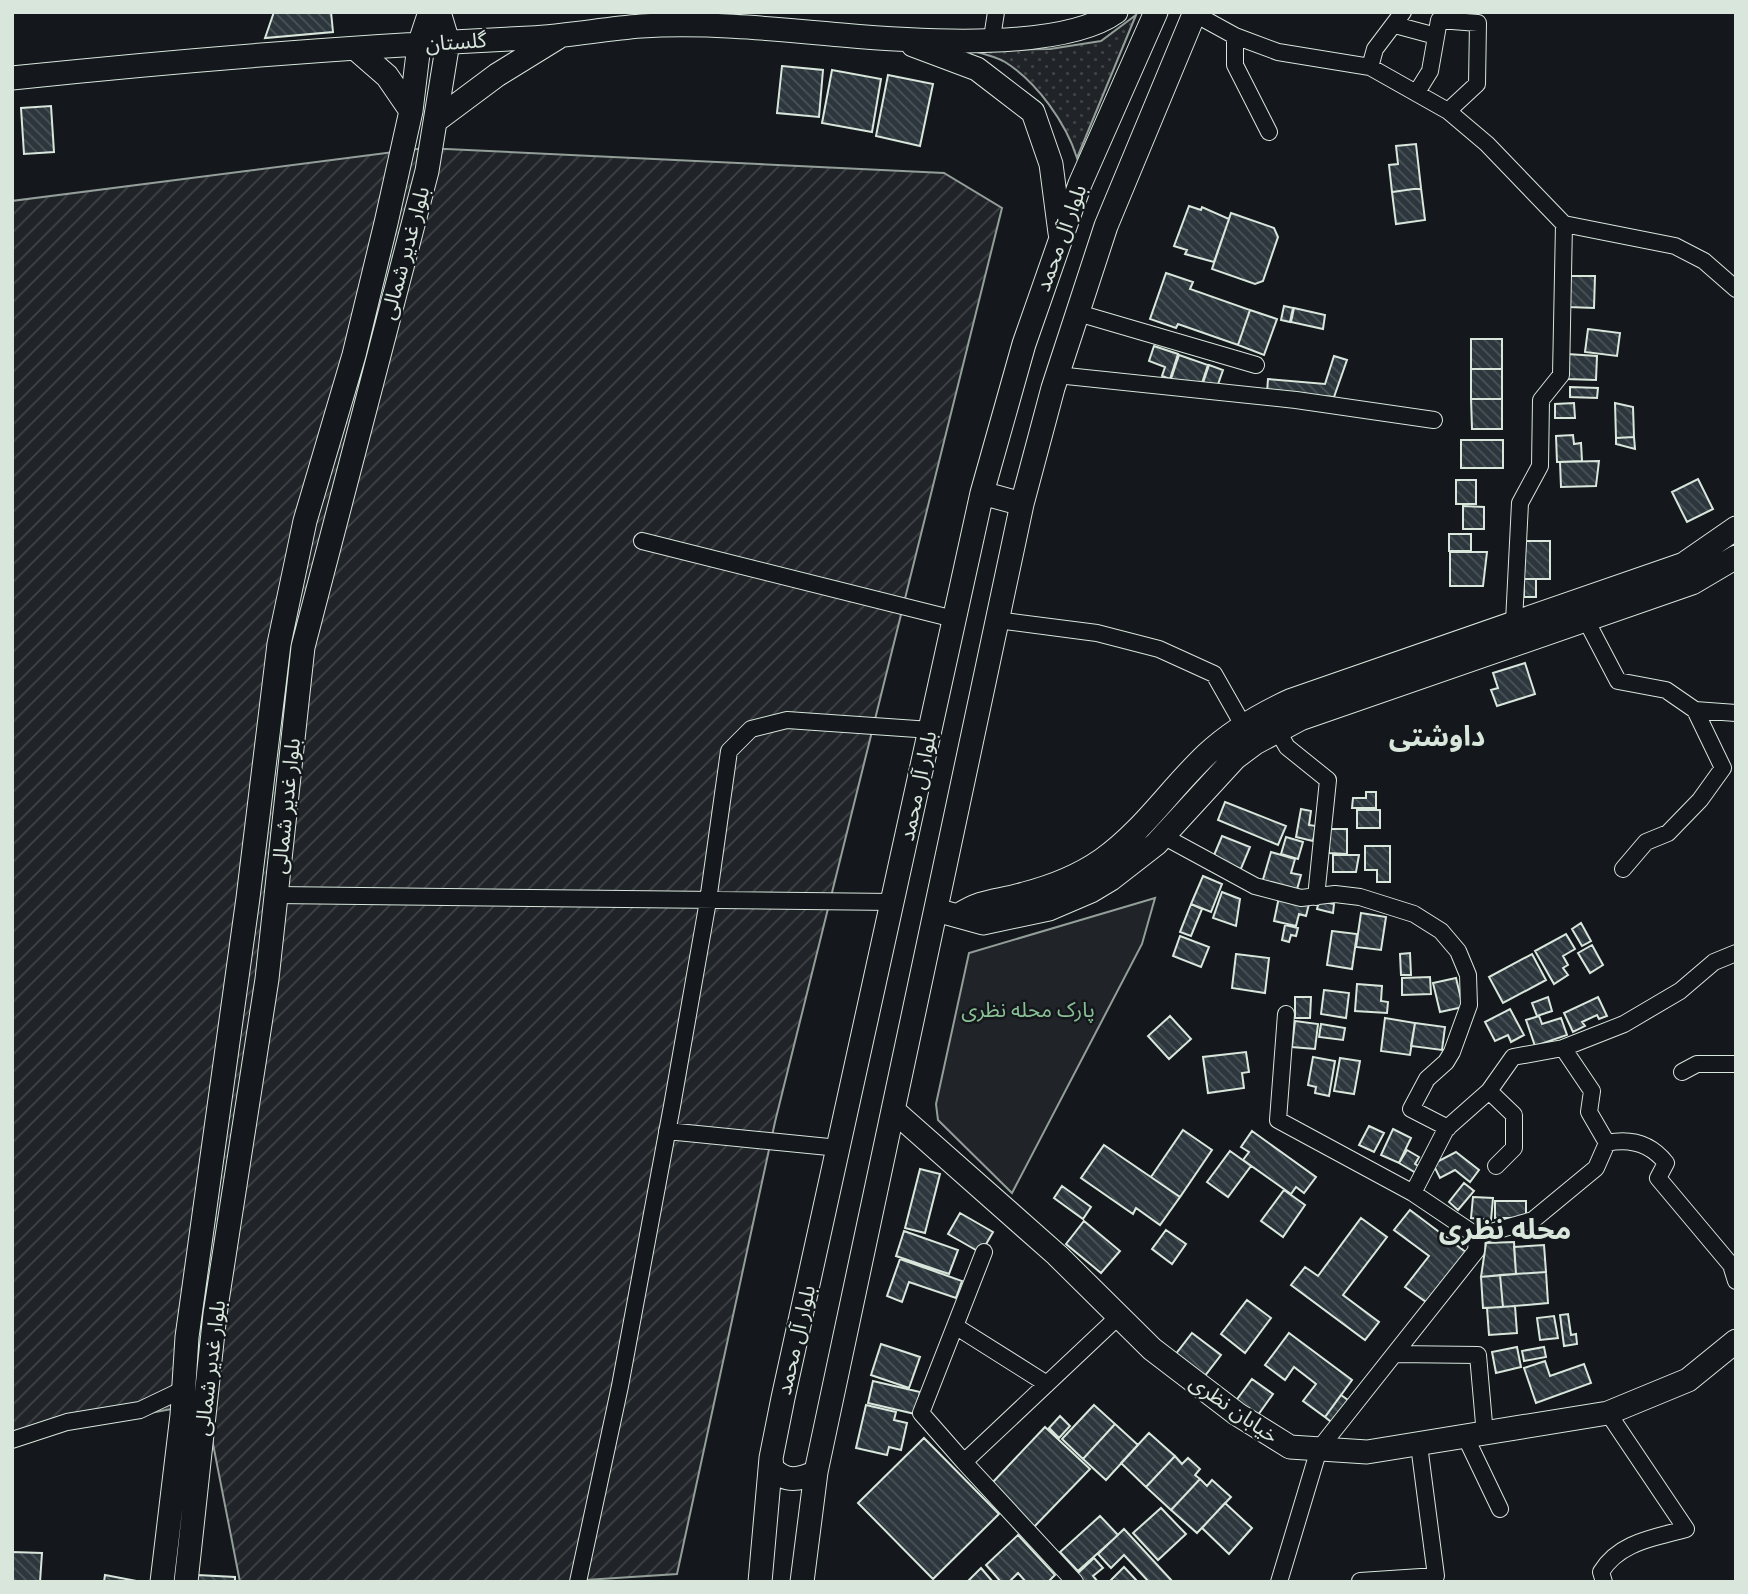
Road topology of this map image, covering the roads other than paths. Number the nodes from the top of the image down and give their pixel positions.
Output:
1 (430, 12) edge
2 (439, 12) edge
3 (996, 12) edge
4 (1116, 12) edge
5 (1156, 12) edge
6 (1195, 13) edge
7 (1398, 16) edge
8 (747, 19) edge
9 (559, 36) junction
10 (1235, 36) junction
11 (1436, 36) junction
12 (992, 38) junction
13 (901, 40) junction
14 (449, 42) junction
15 (419, 45) junction
16 (356, 49) junction
17 (1370, 66) junction
18 (12, 78) edge
19 (1417, 92) junction
20 (411, 111) junction
21 (1448, 111) junction
22 (438, 119) junction
23 (1269, 132) dead end
24 (1564, 224) junction
25 (1061, 239) junction
26 (1736, 289) edge
27 (1078, 313) junction
28 (1256, 365) dead end
29 (1057, 376) junction
30 (1434, 420) dead end
31 (982, 493) junction
32 (1022, 504) junction
33 (1736, 528) edge
34 (642, 541) dead end
35 (1736, 557) edge
36 (954, 619) junction
37 (997, 620) junction
38 (1586, 620) junction
39 (1514, 622) junction
40 (1695, 710) junction
41 (1736, 713) edge
42 (1243, 725) junction
43 (931, 730) junction
44 (1277, 730) junction
45 (1163, 836) junction
46 (1623, 869) dead end
47 (276, 895) junction
48 (1315, 897) junction
49 (708, 901) junction
50 (893, 902) junction
51 (936, 910) junction
52 (959, 915) junction
53 (1734, 956) edge
54 (1286, 1014) dead end
55 (1563, 1048) junction
56 (1736, 1063) edge
57 (1682, 1072) dead end
58 (1489, 1091) junction
59 (893, 1110) junction
60 (1448, 1128) junction
61 (667, 1132) junction
62 (1606, 1143) junction
63 (839, 1148) junction
64 (1496, 1166) dead end
65 (1413, 1193) junction
66 (1477, 1236) junction
67 (984, 1252) dead end
68 (1736, 1281) edge
69 (1119, 1316) junction
70 (955, 1326) junction
71 (1736, 1340) edge
72 (1395, 1354) junction
73 (1047, 1384) junction
74 (184, 1389) junction
75 (1608, 1413) junction
76 (1475, 1436) junction
77 (12, 1440) edge
78 (1419, 1444) junction
79 (1319, 1449) junction
80 (771, 1458) junction
81 (964, 1462) junction
82 (816, 1472) junction
83 (1500, 1509) dead end
84 (1360, 1581) edge
85 (162, 1582) edge
86 (186, 1582) edge
87 (578, 1582) edge
88 (760, 1582) edge
89 (802, 1582) edge
90 (1075, 1582) edge
91 (1279, 1582) edge
92 (1604, 1582) edge

1 - 15 main road, بلوار غدیر شمالی
2 - 14 main road
3 - 12 street
4 - 12 main road, گلستان
5 - 25 main road, بلوار آل محمد
6 - 10 street
6 - 27 main road, بلوار آل محمد
7 - 11 street
7 - 17 street
8 - 9 main road, گلستان
8 - 13 main road, گلستان
9 - 14 main road, گلستان
9 - 22 main road
10 - 17 street
10 - 23 street
11 - 19 street
11 - 21 street
12 - 13 main road, گلستان
13 - 25 main road, گلستان
14 - 15 main road, گلستان
14 - 22 main road, بلوار غدیر شمالی
15 - 16 main road, گلستان
15 - 20 main road, بلوار غدیر شمالی
16 - 18 main road, گلستان
16 - 20 main road
17 - 19 street
19 - 21 street
20 - 74 main road, بلوار غدیر شمالی
21 - 24 street
22 - 47 main road, بلوار غدیر شمالی
24 - 26 street
24 - 39 street
25 - 31 main road, بلوار آل محمد
27 - 28 street
27 - 29 main road, بلوار آل محمد
29 - 30 street
29 - 32 main road, بلوار آل محمد
31 - 32 main road
31 - 36 main road, بلوار آل محمد
32 - 37 main road, بلوار آل محمد
33 - 39 main road
34 - 36 street
35 - 38 main road
36 - 43 main road, بلوار آل محمد
37 - 42 street
37 - 51 main road, بلوار آل محمد
38 - 40 street
38 - 44 main road
39 - 42 main road
40 - 41 street
40 - 46 street
42 - 52 main road
43 - 49 street
43 - 50 main road, بلوار آل محمد
44 - 45 main road
44 - 48 street
45 - 48 street
45 - 52 main road
47 - 49 street
47 - 86 main road, بلوار غدیر شمالی
48 - 60 street
49 - 50 street
49 - 61 street
50 - 63 main road, بلوار آل محمد
51 - 52 main road
51 - 59 main road, بلوار آل محمد
53 - 55 street
54 - 65 street
55 - 58 street
55 - 62 street
56 - 57 street
58 - 60 street
58 - 64 street
59 - 69 main road, خیابان نظری
59 - 82 main road, بلوار آل محمد
60 - 65 street
61 - 63 street
61 - 87 street
62 - 66 street
62 - 68 street
63 - 80 main road, بلوار آل محمد
65 - 66 street
66 - 72 street
67 - 70 street
69 - 73 street
69 - 79 main road, خیابان نظری
70 - 73 street
70 - 81 street
71 - 75 main road, خیابان نظری
72 - 76 street
72 - 79 street
73 - 81 street
74 - 77 street
74 - 85 main road, بلوار غدیر شمالی
75 - 76 main road, خیابان نظری
75 - 92 street
76 - 78 main road, خیابان نظری
76 - 83 street
78 - 79 main road, خیابان نظری
78 - 84 street
79 - 91 street
80 - 82 main road
80 - 88 main road, بلوار آل محمد
81 - 90 street
82 - 89 main road, بلوار آل محمد

